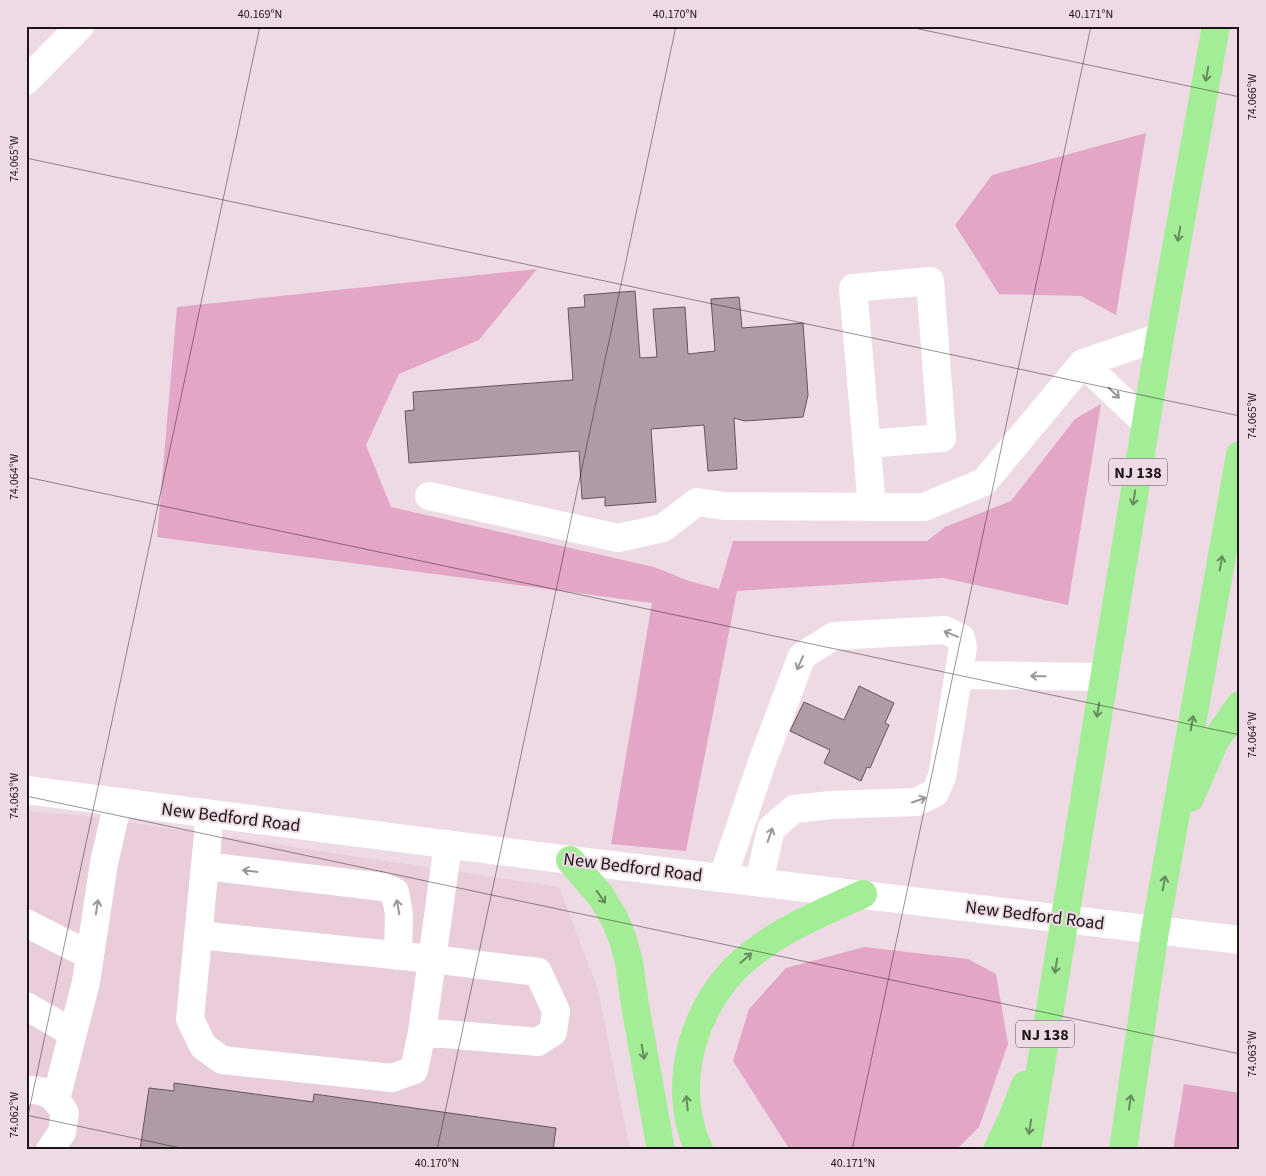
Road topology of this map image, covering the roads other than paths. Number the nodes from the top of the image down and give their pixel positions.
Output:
1 (80, 26) edge
2 (1216, 26) edge
3 (26, 81) edge
4 (1160, 337) junction
5 (1082, 363) junction
6 (1146, 424) junction
7 (867, 444) junction
8 (1240, 455) edge
9 (428, 496) dead end
10 (872, 506) junction
11 (959, 675) junction
12 (1104, 677) junction
13 (1240, 705) edge
14 (26, 790) edge
15 (118, 802) junction
16 (210, 814) junction
17 (1171, 843) junction
18 (448, 844) junction
19 (570, 860) junction
20 (205, 866) junction
21 (723, 877) junction
22 (758, 882) junction
23 (863, 894) junction
24 (1064, 918) junction
25 (26, 923) edge
26 (1155, 931) junction
27 (198, 935) junction
28 (1240, 940) edge
29 (89, 955) junction
30 (398, 956) junction
31 (432, 959) junction
32 (26, 1006) edge
33 (422, 1032) junction
34 (1045, 1032) junction
35 (73, 1033) junction
36 (26, 1090) edge
37 (56, 1099) junction
38 (50, 1150) edge
39 (661, 1150) edge
40 (699, 1150) edge
41 (997, 1150) edge
42 (1027, 1150) edge
43 (1122, 1150) edge

1 - 3 street
2 -> 4 highway, NJ 138
4 - 5 street
4 - 6 highway, NJ 138
5 -> 6 street
5 - 10 street
6 -> 12 highway, NJ 138
7 - 7 street
7 - 10 street
17 -> 8 highway
9 - 10 street
12 -> 11 street
11 -> 21 street
22 -> 11 street
12 -> 24 highway, NJ 138
13 - 17 highway
14 - 15 street, New Bedford Road
15 - 16 street, New Bedford Road
29 -> 15 street
16 - 18 street, New Bedford Road
16 - 20 street
26 -> 17 highway
18 - 19 street, New Bedford Road
18 - 31 street
19 - 21 street, New Bedford Road
19 -> 39 highway
20 - 27 street
30 -> 20 street
21 - 22 street, New Bedford Road
22 - 23 street, New Bedford Road
23 - 24 street, New Bedford Road
40 -> 23 highway
24 - 26 street, New Bedford Road
24 -> 34 highway, NJ 138
25 - 29 street
26 - 28 street, New Bedford Road
43 -> 26 highway
27 - 30 street
27 - 33 street
29 - 35 street
30 - 31 street
31 - 33 street
31 - 33 street
32 - 35 street
34 - 41 highway
34 -> 42 highway, NJ 138
35 - 37 street
36 - 37 street
37 - 38 street

